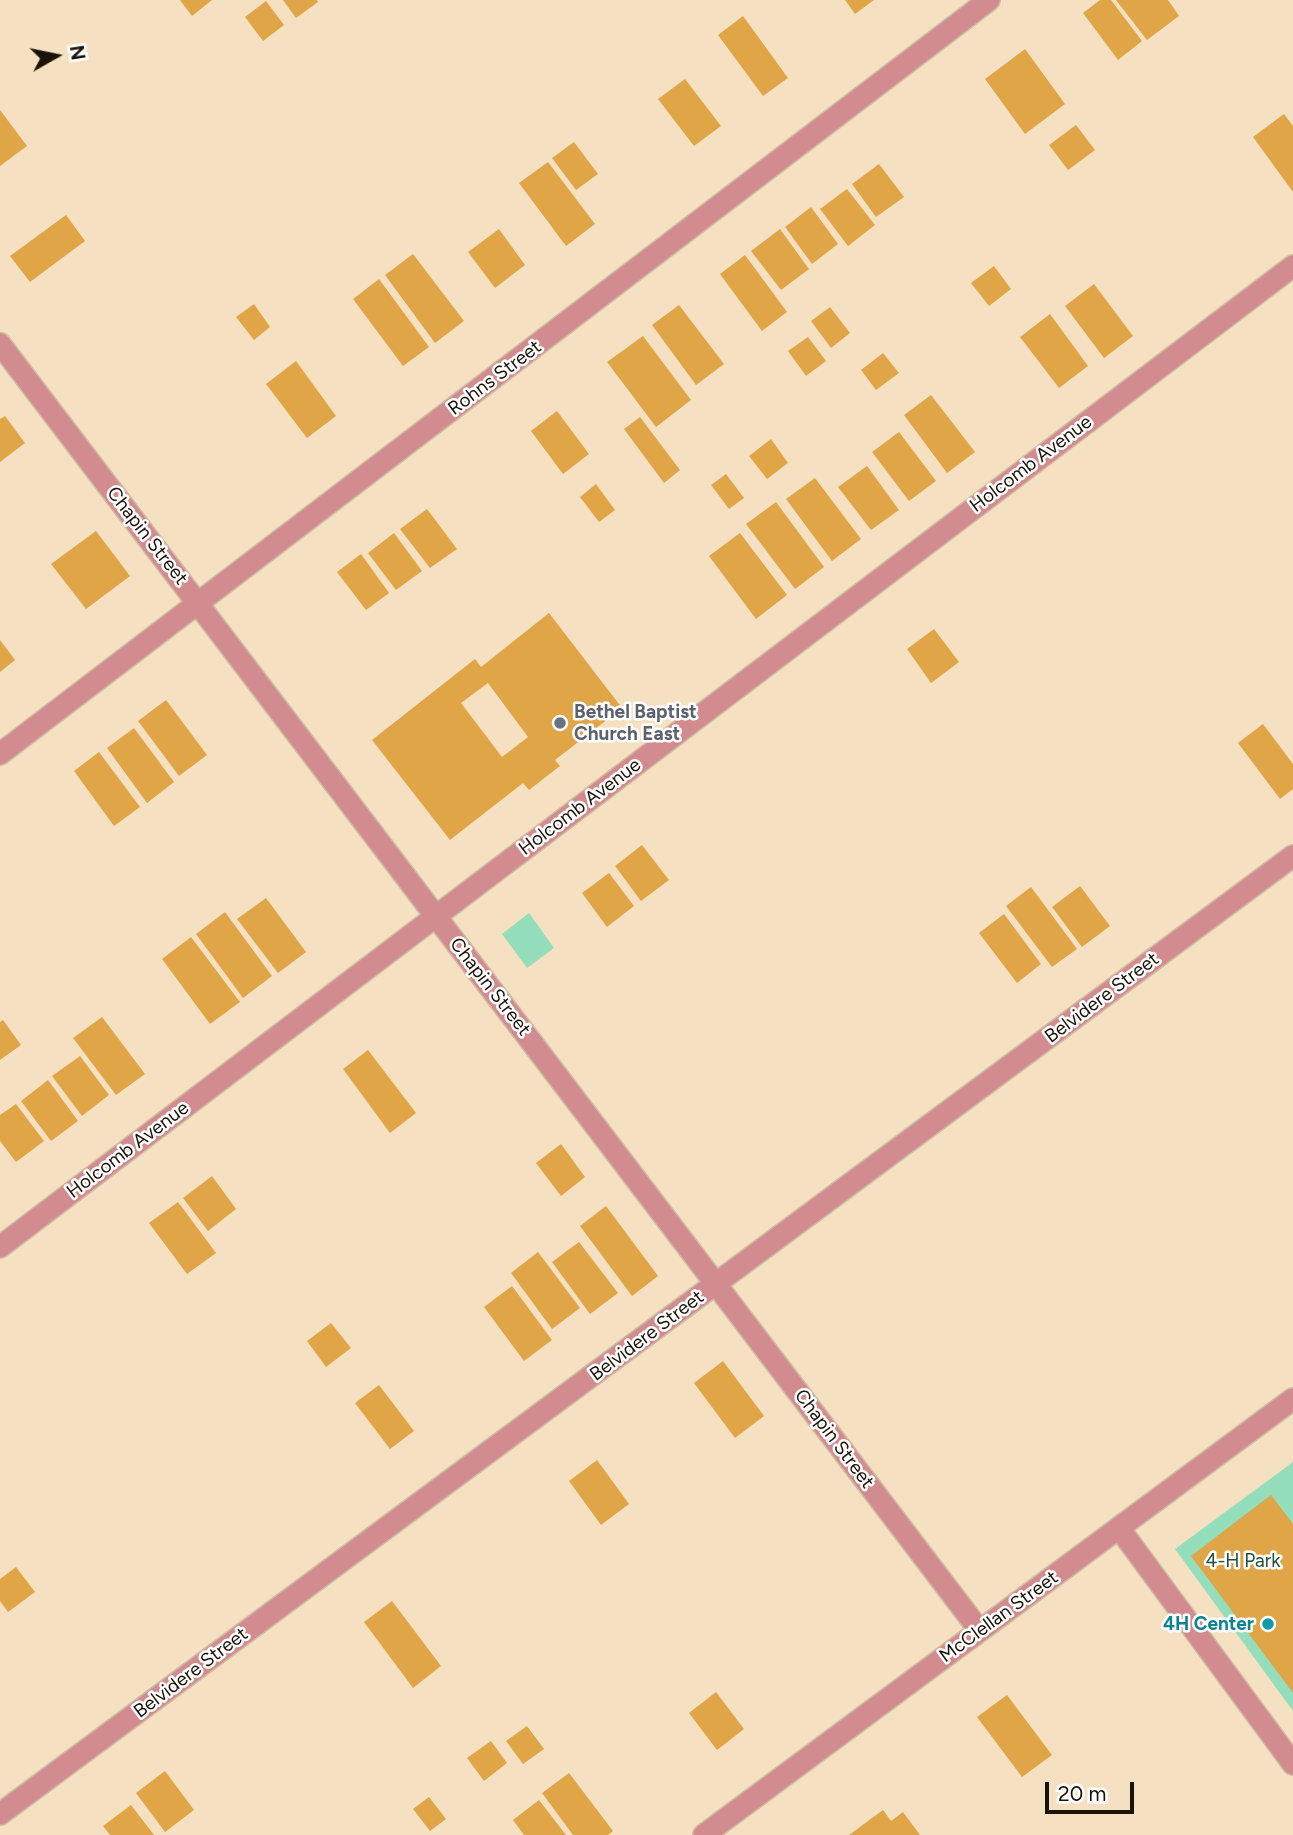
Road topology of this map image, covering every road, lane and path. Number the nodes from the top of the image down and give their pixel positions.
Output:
1 (989, 0) edge
2 (1293, 266) edge
3 (0, 344) edge
4 (199, 604) junction
5 (0, 754) edge
6 (1293, 856) edge
7 (436, 916) junction
8 (0, 1247) edge
9 (716, 1284) junction
10 (1293, 1399) edge
11 (1119, 1528) junction
12 (980, 1631) junction
13 (1293, 1764) edge
14 (0, 1814) edge
15 (704, 1835) edge

1 - 4 street, Rohns Street
2 - 7 street, Holcomb Avenue
3 - 4 street, Chapin Street
4 - 5 street, Rohns Street
4 - 7 street, Chapin Street
6 - 9 street, Belvidere Street
7 - 8 street, Holcomb Avenue
7 - 9 street, Chapin Street
9 - 12 street, Chapin Street
9 - 14 street, Belvidere Street
10 - 11 street, McClellan Street
11 - 12 street, McClellan Street
11 - 13 street
12 - 15 street, McClellan Street

